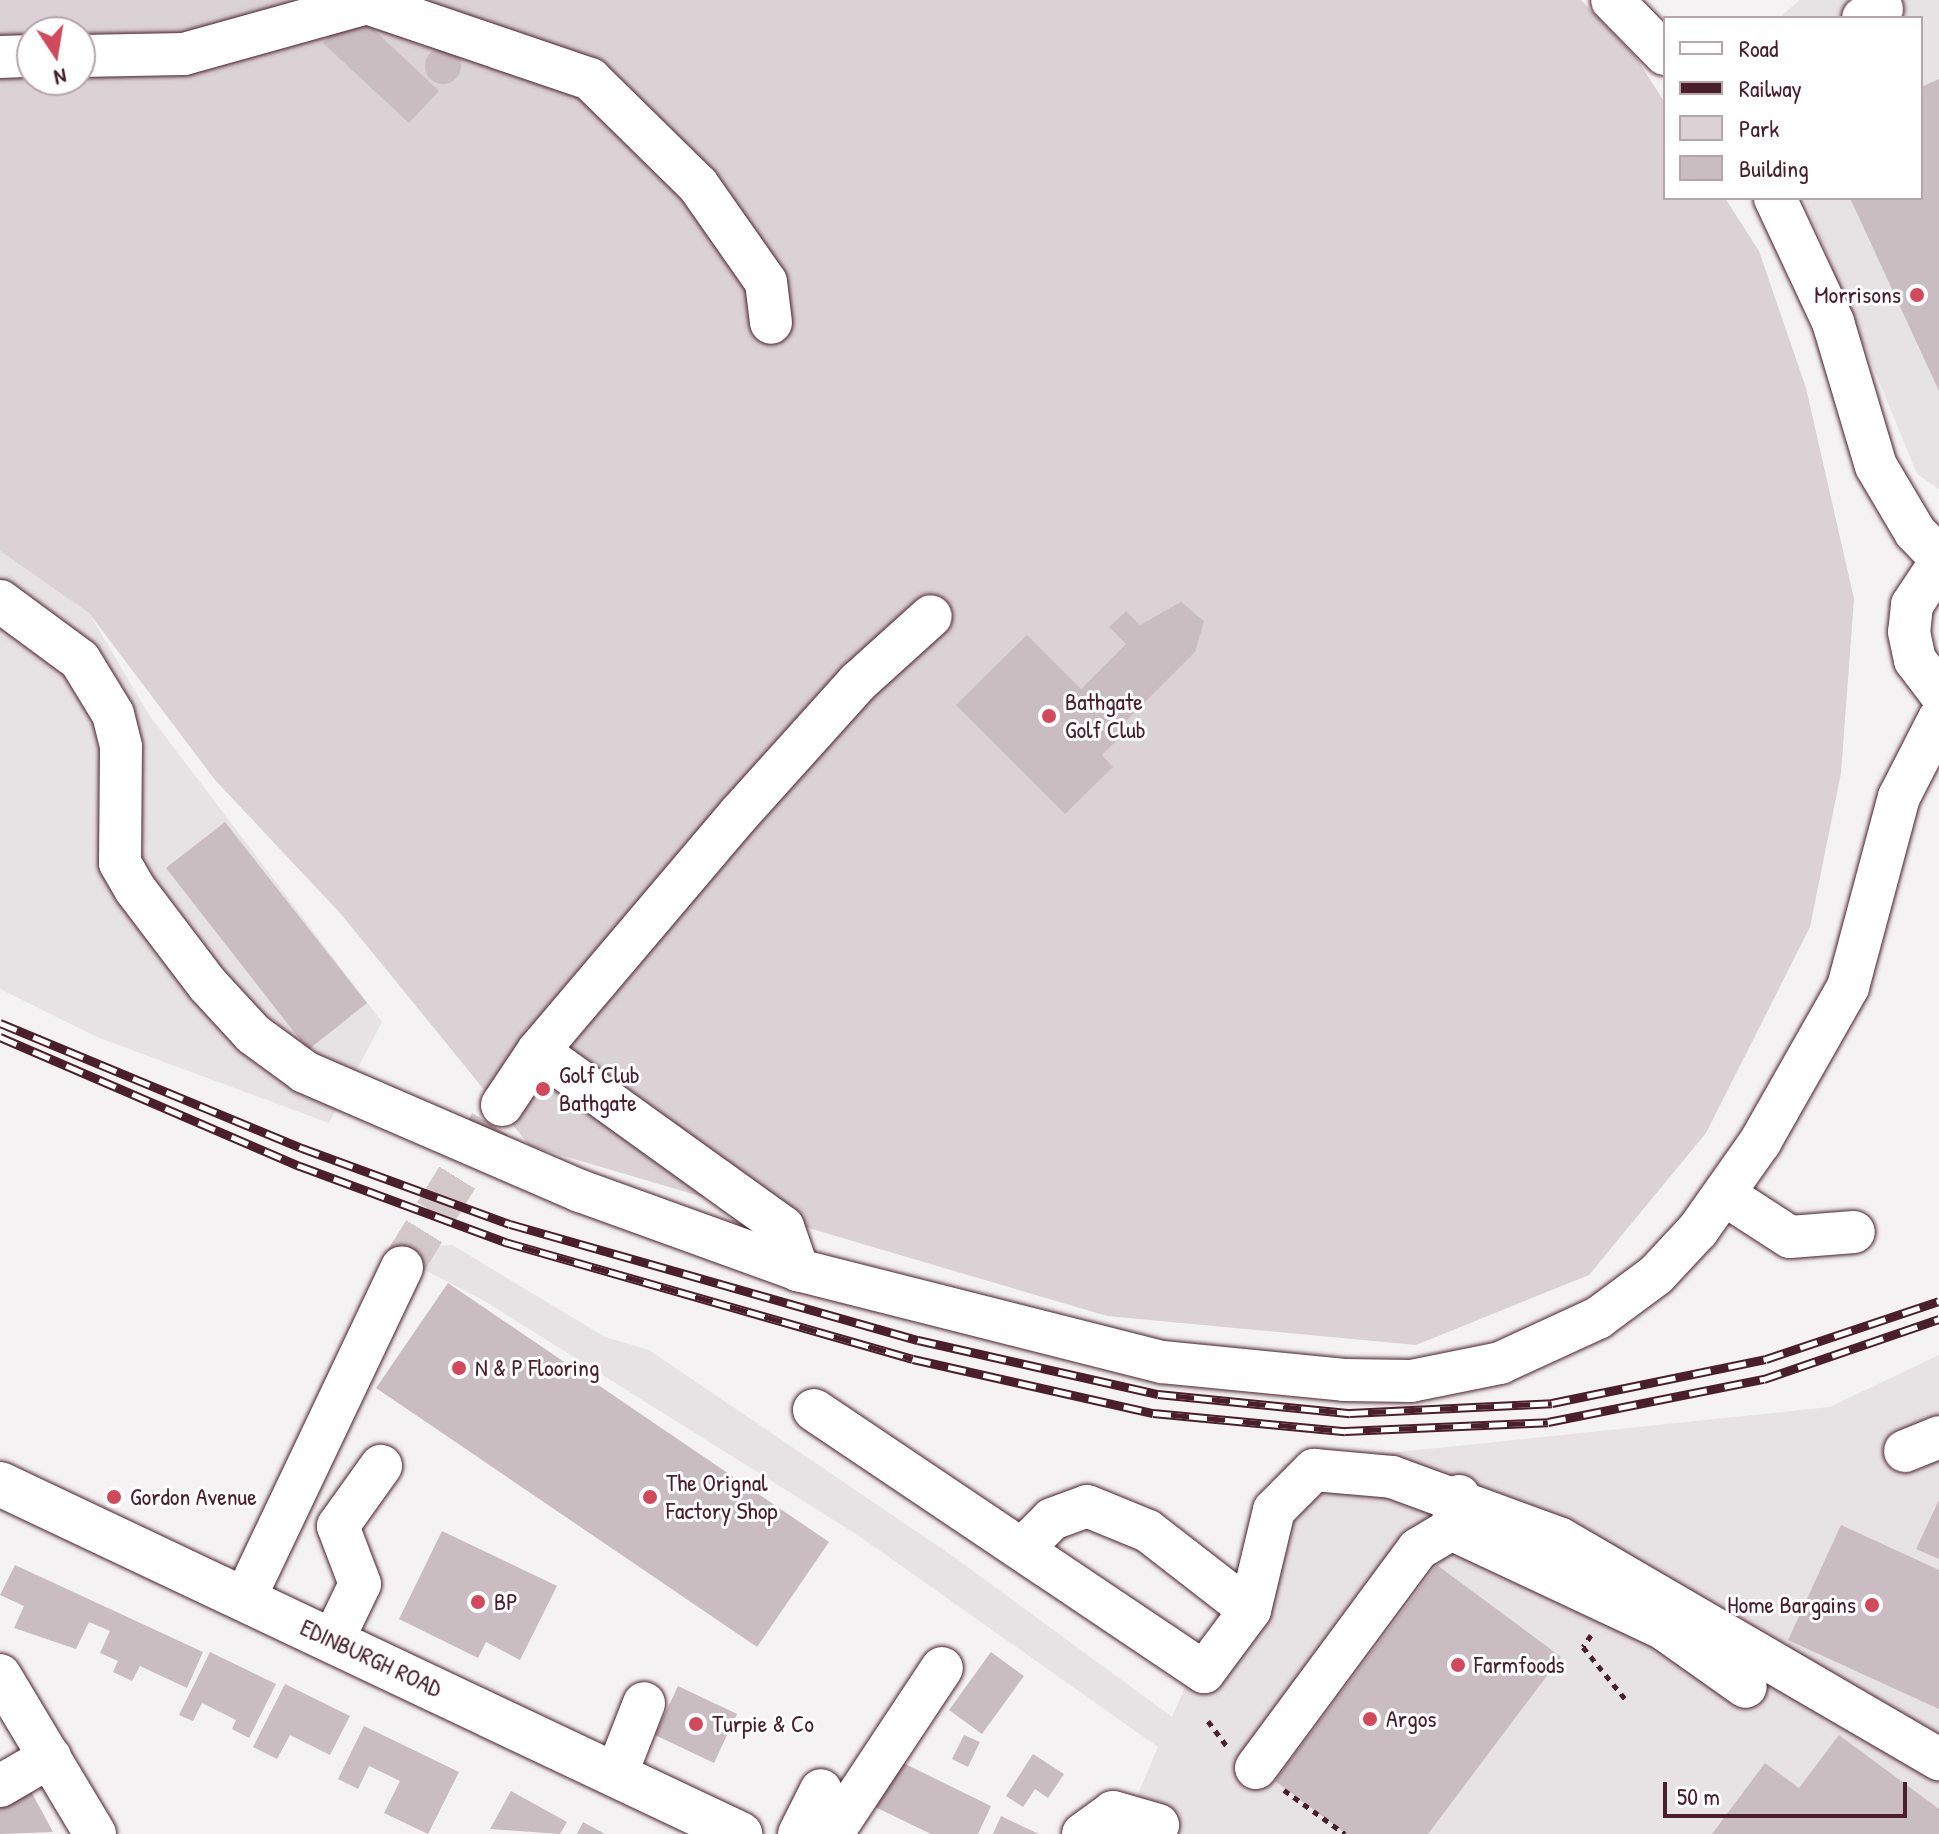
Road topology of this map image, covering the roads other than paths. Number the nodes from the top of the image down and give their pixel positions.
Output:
1 (1612, 0) edge
2 (1663, 52) edge
3 (96, 56) edge
4 (1776, 200) edge
5 (771, 323) dead end
6 (1939, 557) edge
7 (1939, 564) edge
8 (0, 601) edge
9 (931, 616) dead end
10 (1939, 692) edge
11 (1939, 719) edge
12 (538, 1051) junction
13 (502, 1105) tunnel mouth
14 (1725, 1195) junction
15 (1854, 1232) dead end
16 (402, 1267) tunnel mouth
17 (798, 1270) junction
18 (814, 1410) dead end
19 (381, 1466) dead end
20 (0, 1484) edge
21 (1455, 1512) junction
22 (1022, 1549) junction
23 (245, 1598) junction
24 (1250, 1610) junction
25 (1671, 1617) junction
26 (333, 1640) junction
27 (942, 1668) dead end
28 (0, 1675) edge
29 (1746, 1687) dead end
30 (644, 1703) dead end
31 (50, 1757) junction
32 (1939, 1759) edge
33 (1256, 1768) dead end
34 (616, 1775) junction
35 (0, 1786) edge
36 (821, 1790) dead end
37 (1158, 1825) dead end
38 (95, 1834) edge
39 (740, 1834) edge
40 (799, 1834) edge
41 (832, 1834) edge
42 (1083, 1834) edge

1 - 2 street
3 - 5 street
4 - 6 street
7 - 10 street
8 - 17 street
9 - 12 street
11 - 14 street
12 - 13 street
12 - 17 street
14 - 15 street
14 - 17 street
16 - 23 street
18 - 22 street
19 - 26 street
20 - 23 main road, EDINBURGH ROAD
21 - 24 street
21 - 25 street
21 - 25 street
21 - 33 street
22 - 24 street
22 - 24 street
23 - 26 main road, EDINBURGH ROAD
25 - 29 street
25 - 32 street
26 - 34 main road, EDINBURGH ROAD
27 - 41 street
28 - 31 street
30 - 34 street
31 - 35 street
31 - 38 street
34 - 39 main road, EDINBURGH ROAD
36 - 40 street
37 - 42 street

